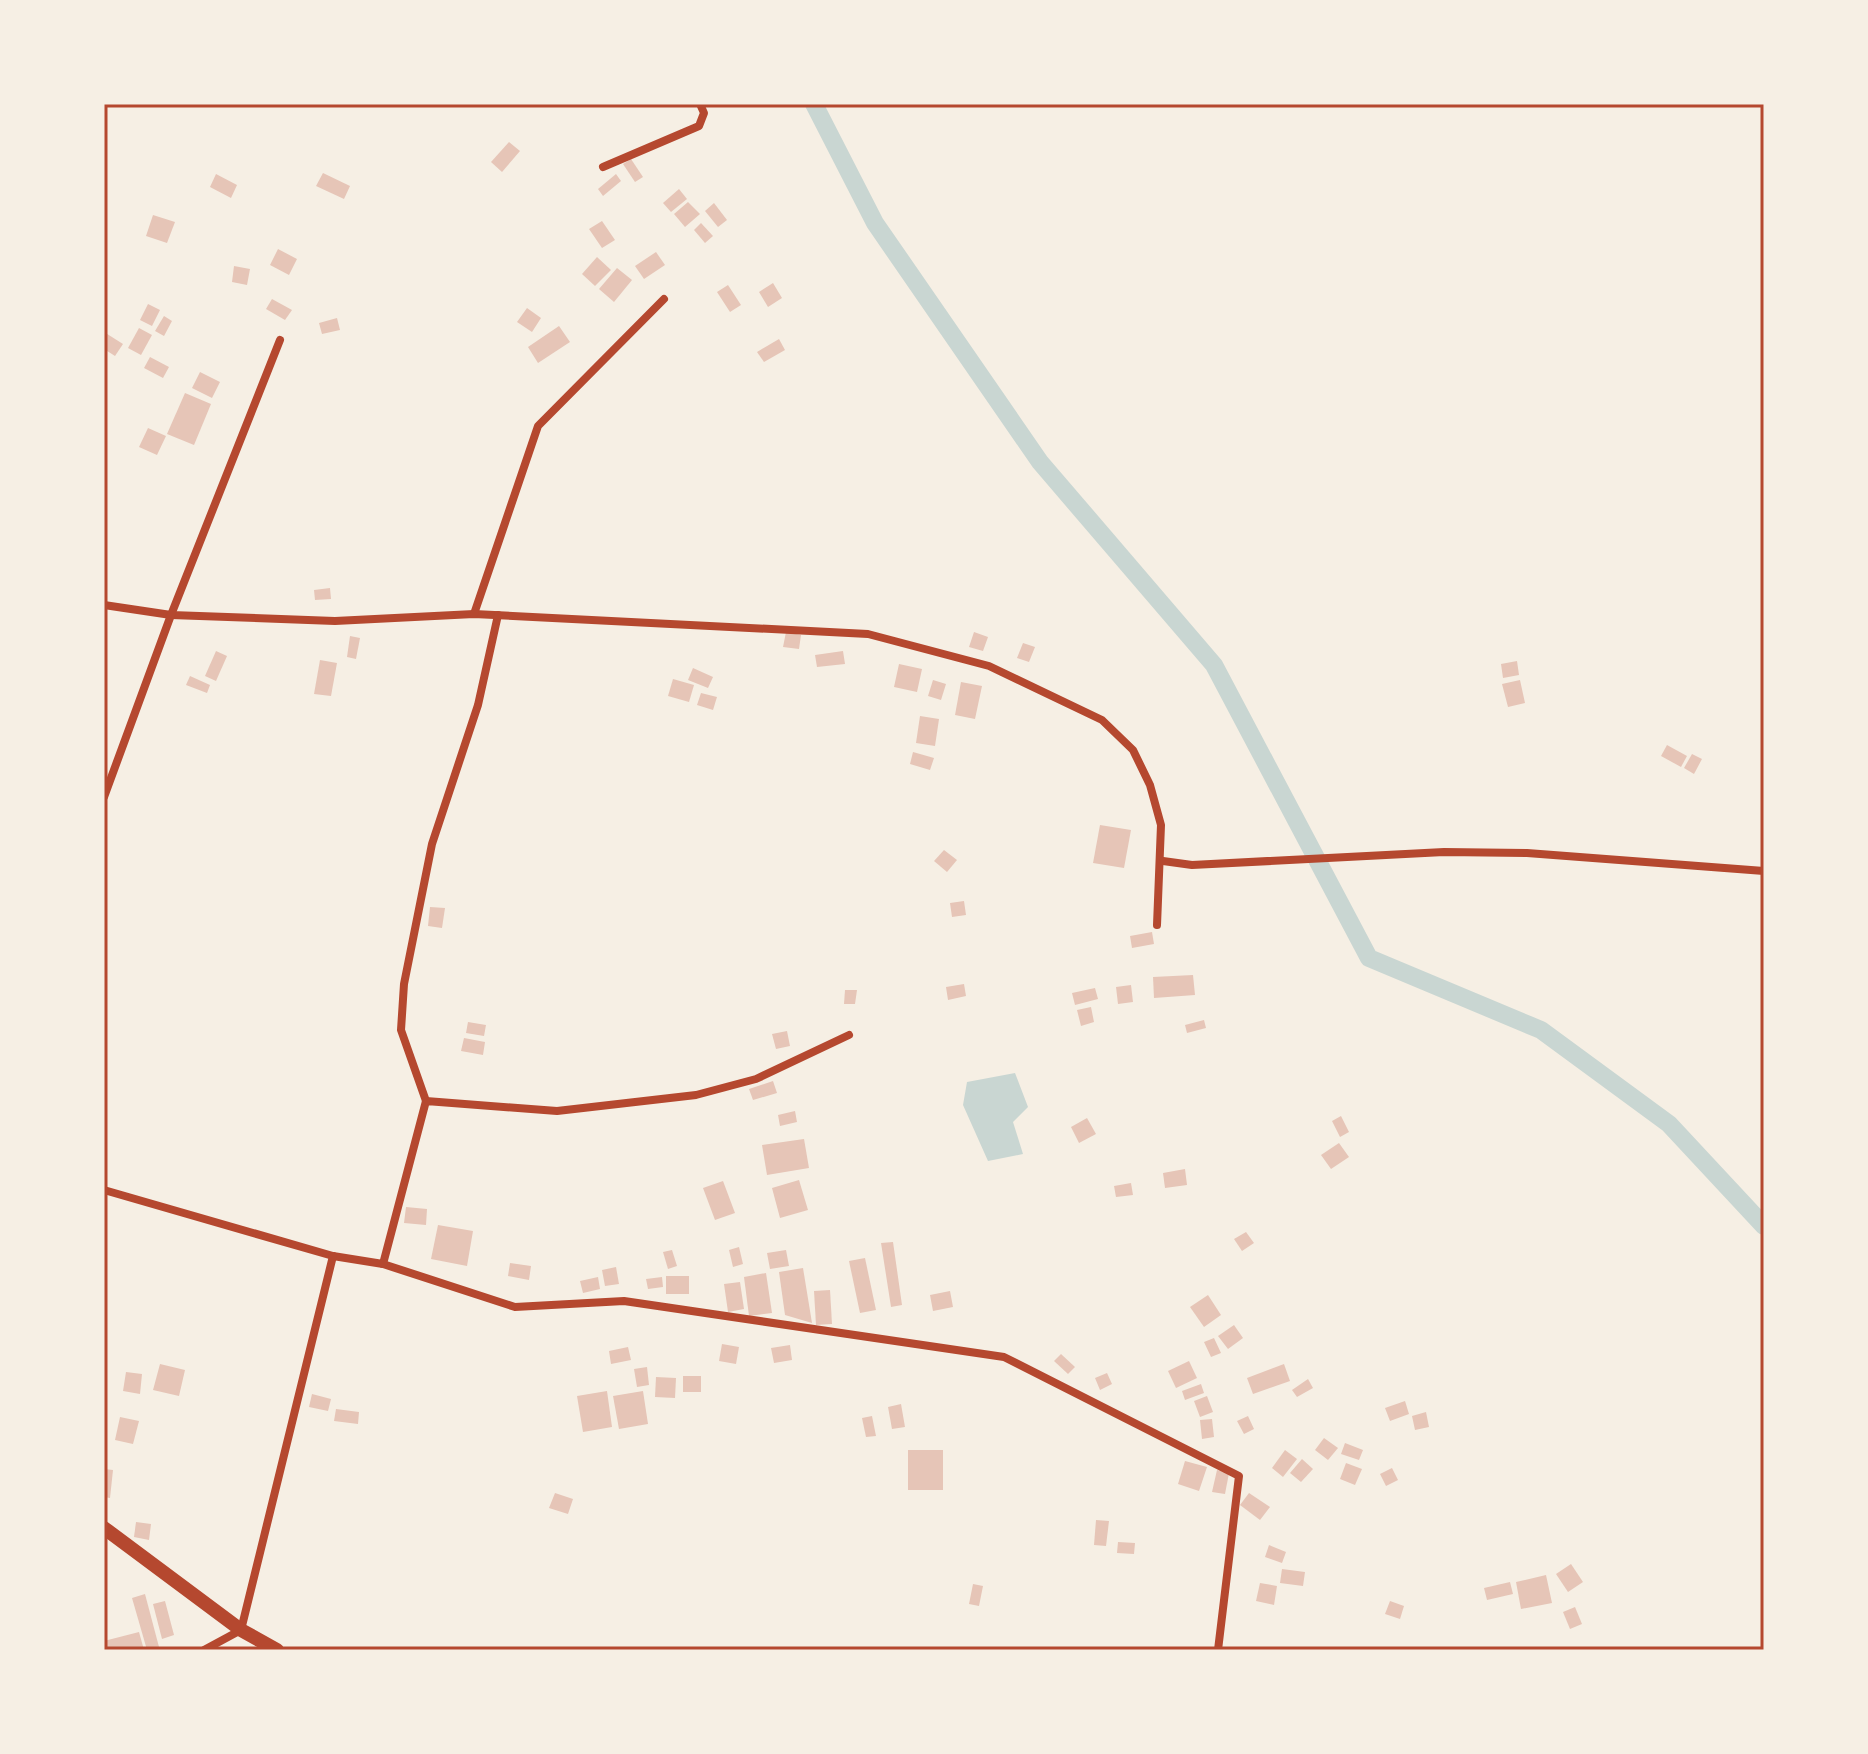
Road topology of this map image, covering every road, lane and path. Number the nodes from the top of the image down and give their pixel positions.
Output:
1 (700, 104) edge
2 (603, 167) dead end
3 (664, 299) dead end
4 (280, 340) dead end
5 (104, 605) edge
6 (474, 614) junction
7 (171, 615) junction
8 (498, 615) junction
9 (104, 797) edge
10 (1163, 861) junction
11 (1764, 871) edge
12 (1157, 925) dead end
13 (849, 1035) dead end
14 (426, 1101) junction
15 (104, 1190) edge
16 (333, 1256) junction
17 (383, 1264) junction
18 (104, 1528) edge
19 (241, 1630) junction
20 (204, 1650) edge
21 (277, 1650) edge
22 (1218, 1650) edge

1 - 2 street
3 - 6 street
4 - 7 street
5 - 7 street
6 - 7 street
6 - 8 street
7 - 9 street
8 - 10 street
8 - 14 street
10 - 11 street
10 - 12 street
13 - 14 street
14 - 17 street
15 - 16 street
16 - 17 street
16 - 19 street
17 - 22 street
18 - 19 main road
19 - 20 street
19 - 21 main road

